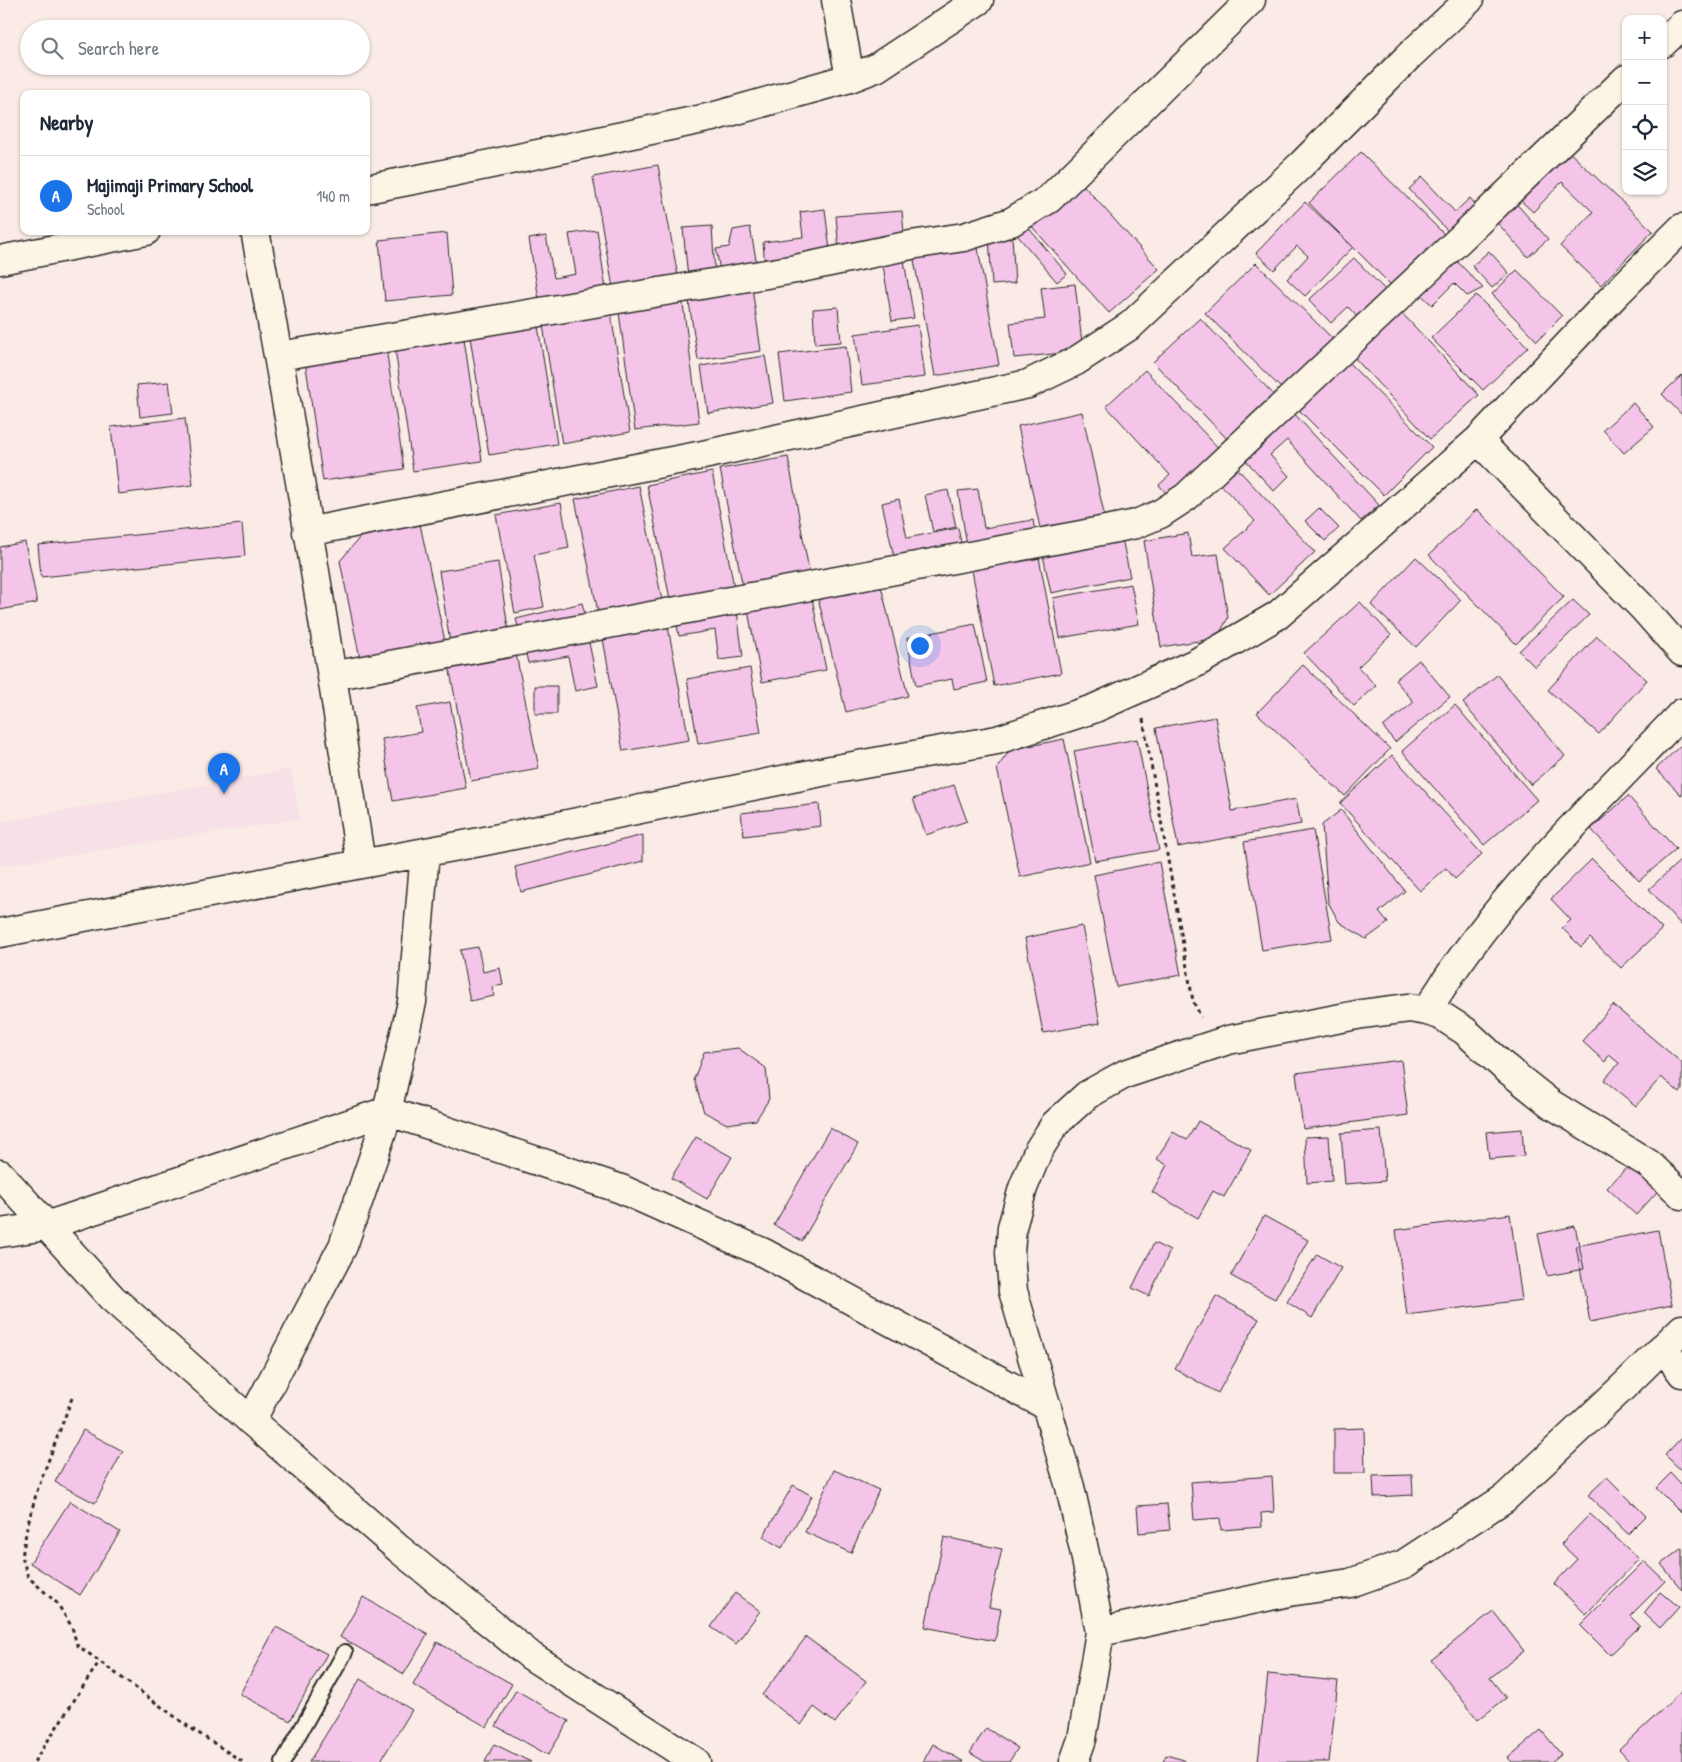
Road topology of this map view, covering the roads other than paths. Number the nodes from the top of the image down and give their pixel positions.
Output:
1 (836, 0) edge
2 (979, 0) edge
3 (1251, 0) edge
4 (1468, 0) edge
5 (1682, 24) edge
6 (1667, 39) edge
7 (850, 78) junction
8 (1622, 83) edge
9 (370, 188) edge
10 (1682, 228) edge
11 (126, 235) edge
12 (256, 235) edge
13 (0, 260) edge
14 (279, 356) junction
15 (1478, 440) junction
16 (307, 532) junction
17 (1682, 652) edge
18 (332, 676) junction
19 (1682, 713) edge
20 (426, 852) junction
21 (361, 864) junction
22 (0, 934) edge
23 (1427, 1011) junction
24 (387, 1111) junction
25 (0, 1174) edge
26 (1682, 1195) edge
27 (46, 1226) junction
28 (0, 1233) edge
29 (1673, 1338) edge
30 (1682, 1373) edge
31 (1046, 1406) junction
32 (251, 1421) junction
33 (1100, 1632) junction
34 (344, 1652) dead end
35 (283, 1762) edge
36 (696, 1762) edge
37 (1074, 1762) edge

1 - 7 street
2 - 7 street
3 - 14 street
4 - 16 street
5 - 6 street
7 - 9 street
8 - 18 street
10 - 15 street
11 - 13 street
12 - 14 street
14 - 16 street
15 - 17 street
15 - 20 street
16 - 18 street
18 - 21 street
19 - 23 street
20 - 21 street
20 - 24 street
21 - 22 street
23 - 26 street
23 - 31 street
24 - 27 street
24 - 31 street
24 - 32 street
25 - 27 street
27 - 28 street
27 - 32 street
29 - 30 street
29 - 33 street
31 - 33 street
32 - 36 street
33 - 37 street
34 - 35 lane

